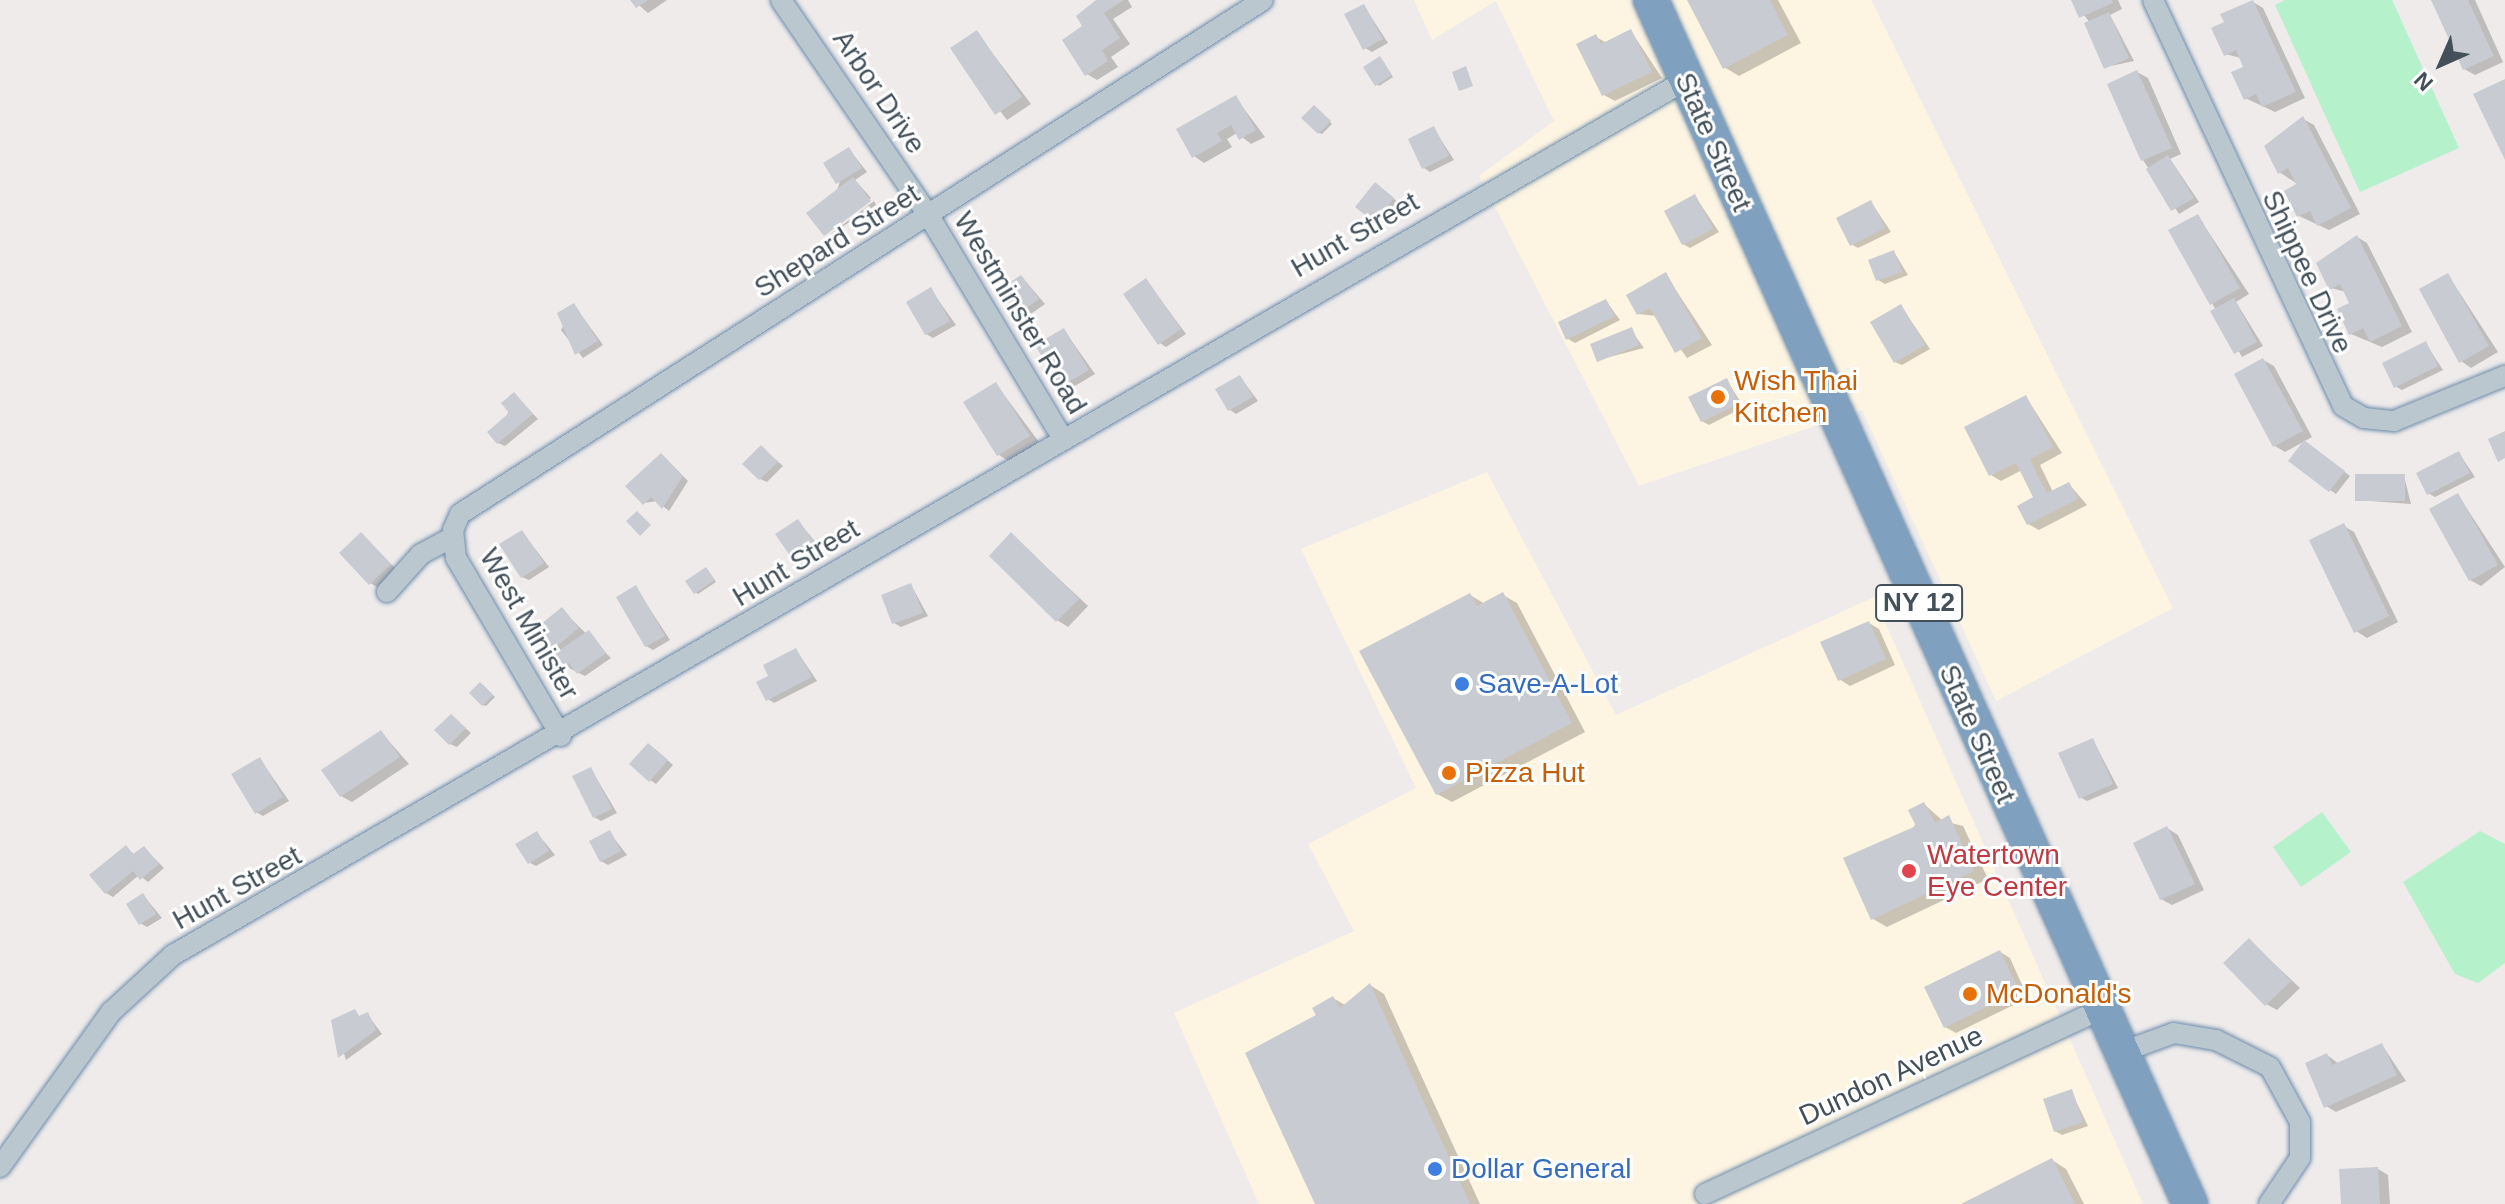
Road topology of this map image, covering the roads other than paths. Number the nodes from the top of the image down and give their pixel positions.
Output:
1 (781, 0) edge
2 (1263, 0) edge
3 (1651, 0) edge
4 (2153, 0) edge
5 (1686, 80) junction
6 (929, 216) junction
7 (2505, 376) edge
8 (1063, 439) junction
9 (453, 537) junction
10 (387, 592) dead end
11 (561, 736) junction
12 (2102, 1009) junction
13 (2122, 1052) junction
14 (0, 1167) edge
15 (1705, 1194) dead end
16 (2190, 1204) edge
17 (2269, 1204) edge

1 - 6 street, Arbor Drive
2 - 6 street, Shepard Street
3 - 5 highway, State Street / NY 12
4 - 7 street, Shippee Drive
5 - 8 street, Hunt Street
5 - 12 highway, State Street / NY 12
6 - 8 street, Westminster Road
6 - 9 street, Shepard Street
8 - 11 street, Hunt Street
9 - 10 street
9 - 11 street, West Minister
11 - 14 street, Hunt Street
12 - 13 highway, State Street / NY 12
12 - 15 street, Dundon Avenue
13 - 16 highway, State Street / NY 12
13 - 17 street

